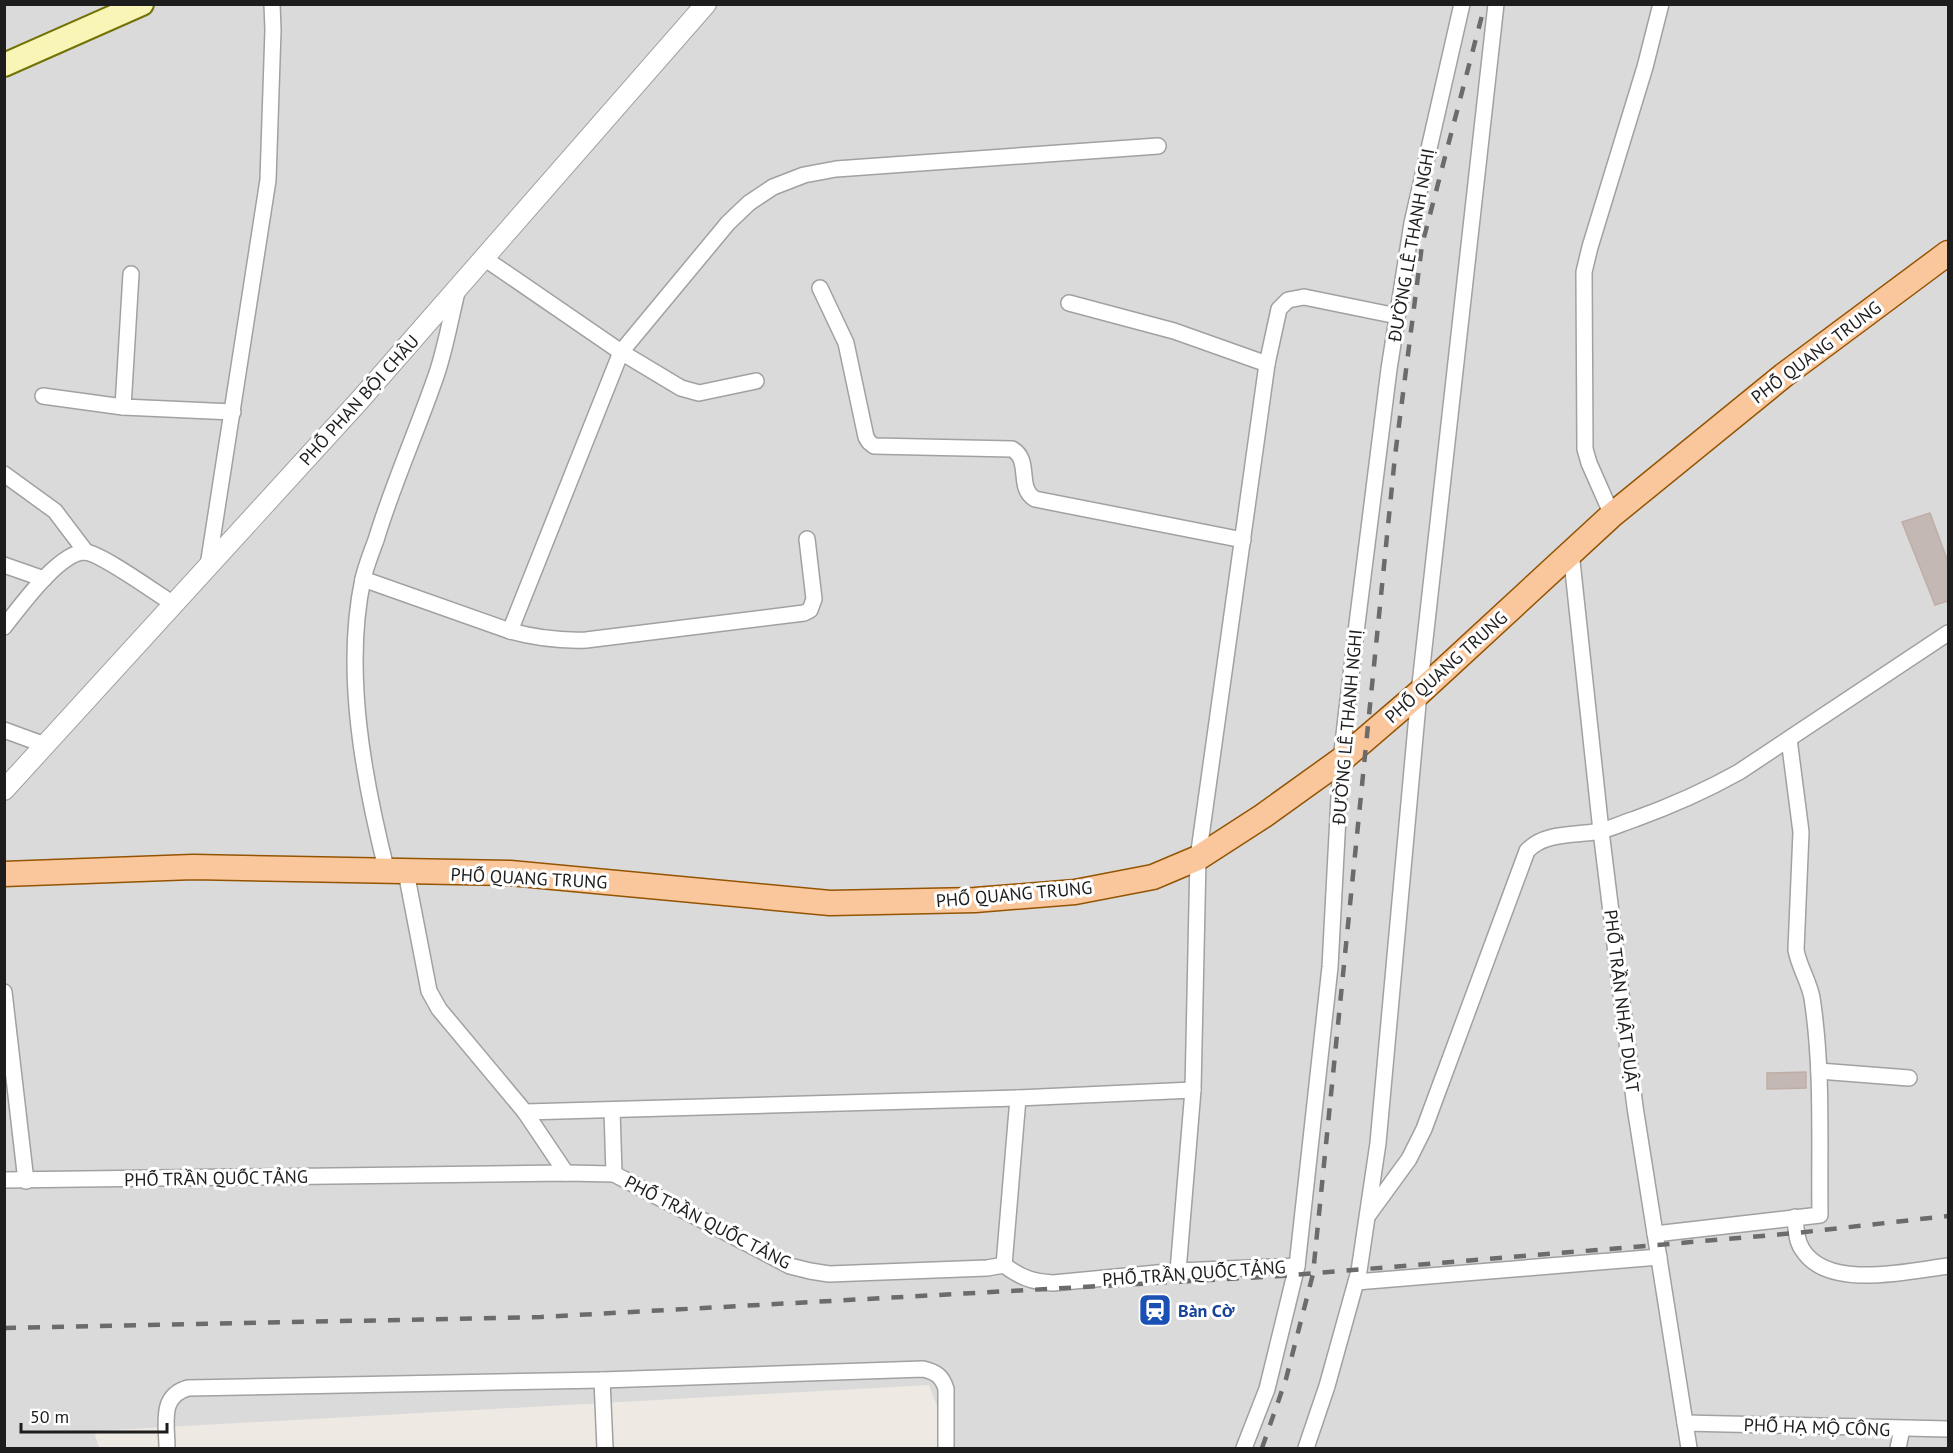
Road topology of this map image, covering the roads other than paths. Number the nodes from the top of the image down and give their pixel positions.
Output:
1 (142, 4) edge
2 (272, 4) edge
3 (706, 4) edge
4 (1462, 4) edge
5 (1496, 4) edge
6 (1661, 4) edge
7 (4, 65) edge
8 (1158, 146) dead end
9 (1948, 253) edge
10 (484, 258) junction
11 (130, 274) dead end
12 (458, 288) junction
13 (820, 288) dead end
14 (1070, 303) dead end
15 (1397, 316) junction
16 (621, 352) junction
17 (1267, 364) junction
18 (756, 381) dead end
19 (43, 396) dead end
20 (123, 407) junction
21 (233, 412) junction
22 (4, 474) edge
23 (1612, 515) junction
24 (807, 539) dead end
25 (1243, 540) junction
26 (86, 552) junction
27 (1571, 552) junction
28 (4, 565) edge
29 (208, 566) junction
30 (44, 579) junction
31 (363, 579) junction
32 (174, 604) junction
33 (4, 627) edge
34 (510, 631) junction
35 (1948, 633) edge
36 (1419, 693) junction
37 (4, 730) edge
38 (1789, 739) junction
39 (45, 745) junction
40 (1341, 760) junction
41 (4, 789) edge
42 (1601, 831) junction
43 (1198, 858) junction
44 (397, 872) junction
45 (4, 874) edge
46 (4, 992) edge
47 (1819, 1071) junction
48 (1909, 1078) dead end
49 (1193, 1090) junction
50 (1018, 1098) junction
51 (612, 1110) junction
52 (525, 1112) junction
53 (566, 1173) junction
54 (614, 1174) junction
55 (4, 1180) edge
56 (26, 1181) junction
57 (1367, 1216) junction
58 (1795, 1218) junction
59 (1655, 1234) junction
60 (1659, 1257) junction
61 (1004, 1265) junction
62 (1297, 1266) junction
63 (1948, 1266) edge
64 (1178, 1271) junction
65 (1356, 1282) junction
66 (602, 1380) junction
67 (1685, 1423) junction
68 (1902, 1429) junction
69 (1948, 1430) edge
70 (167, 1449) edge
71 (605, 1449) edge
72 (946, 1449) edge
73 (1244, 1449) edge
74 (1306, 1449) edge
75 (1689, 1449) edge
76 (1898, 1449) edge

1 - 7 main road
2 - 21 street
3 - 10 street, PHỐ PHAN BỘI CHÂU
4 - 15 street, ĐƯỜNG LÊ THANH NGHỊ
5 - 36 street
6 - 23 street
8 - 16 street
9 - 23 main road, PHỐ QUANG TRUNG
10 - 12 street, PHỐ PHAN BỘI CHÂU
10 - 16 street
11 - 20 street
12 - 29 street, PHỐ PHAN BỘI CHÂU
12 - 31 street
13 - 25 street
14 - 17 street
15 - 17 street
15 - 40 street, ĐƯỜNG LÊ THANH NGHỊ
16 - 18 street
16 - 34 street
17 - 25 street
19 - 20 street
20 - 21 street
21 - 29 street
22 - 26 street
23 - 27 main road, PHỐ QUANG TRUNG
24 - 34 street
25 - 43 street
26 - 30 street
26 - 32 street
27 - 36 main road, PHỐ QUANG TRUNG
27 - 42 street, PHỐ TRẦN NHẬT DUẬT
28 - 30 street
29 - 32 street, PHỐ PHAN BỘI CHÂU
30 - 33 street
31 - 34 street
31 - 44 street
32 - 39 street, PHỐ PHAN BỘI CHÂU
35 - 38 street
36 - 40 main road, PHỐ QUANG TRUNG
36 - 57 street
37 - 39 street
38 - 42 street
38 - 47 street
39 - 41 street, PHỐ PHAN BỘI CHÂU
40 - 43 main road, PHỐ QUANG TRUNG
40 - 62 street, ĐƯỜNG LÊ THANH NGHỊ
42 - 57 street
42 - 59 street, PHỐ TRẦN NHẬT DUẬT
43 - 44 main road, PHỐ QUANG TRUNG
43 - 49 street
44 - 45 main road, PHỐ QUANG TRUNG
44 - 52 street
46 - 56 street
47 - 48 street
47 - 58 street
49 - 50 street
49 - 64 street
50 - 51 street
50 - 61 street
51 - 52 street
51 - 54 street
52 - 53 street
53 - 54 street, PHỐ TRẦN QUỐC TẢNG
53 - 56 street, PHỐ TRẦN QUỐC TẢNG
54 - 61 street, PHỐ TRẦN QUỐC TẢNG
55 - 56 street, PHỐ TRẦN QUỐC TẢNG
57 - 65 street
58 - 59 street
58 - 63 street
59 - 60 street, PHỐ TRẦN NHẬT DUẬT
60 - 65 street
60 - 67 street, PHỐ TRẦN NHẬT DUẬT
61 - 64 street, PHỐ TRẦN QUỐC TẢNG
62 - 64 street, PHỐ TRẦN QUỐC TẢNG
62 - 73 street, ĐƯỜNG LÊ THANH NGHỊ
65 - 74 street
66 - 70 street
66 - 71 street
66 - 72 street
67 - 68 street, PHỐ HẠ MỘ CÔNG
67 - 75 street, PHỐ TRẦN NHẬT DUẬT
68 - 69 street, PHỐ HẠ MỘ CÔNG
68 - 76 street

